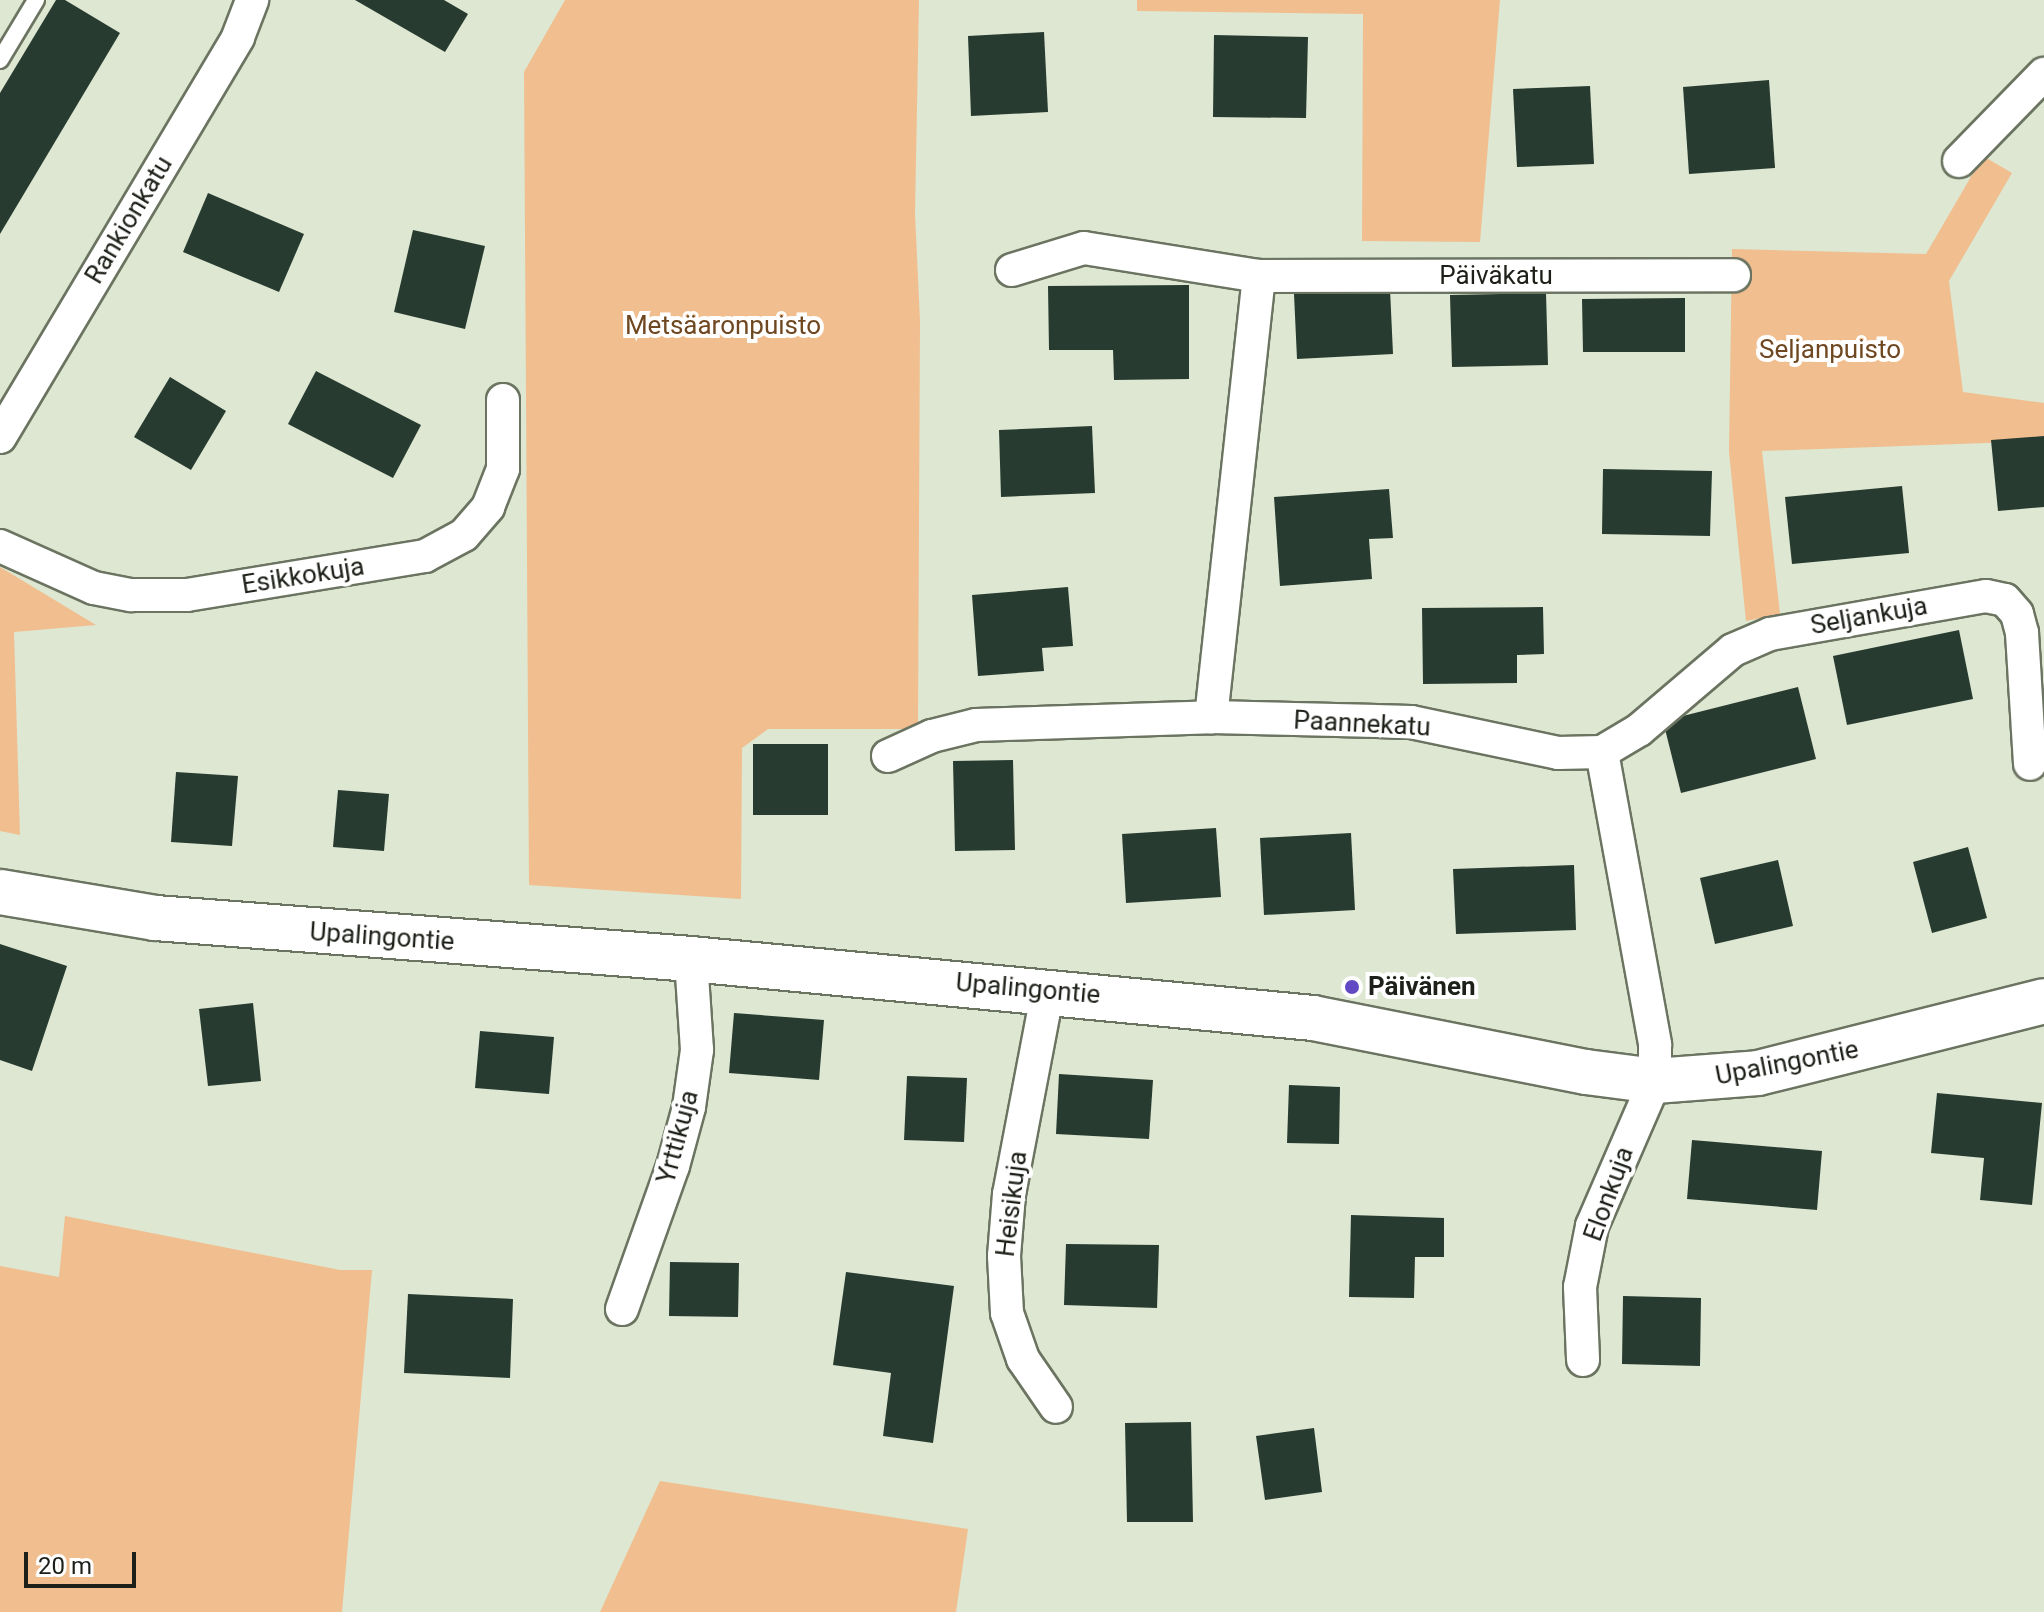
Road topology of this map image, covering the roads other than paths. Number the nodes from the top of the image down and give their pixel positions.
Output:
1 (36, 0) edge
2 (252, 0) edge
3 (0, 60) edge
4 (2044, 74) edge
5 (1959, 161) dead end
6 (1012, 270) dead end
7 (1734, 275) dead end
8 (1259, 276) junction
9 (503, 400) dead end
10 (0, 437) edge
11 (0, 546) edge
12 (1211, 717) junction
13 (1602, 752) junction
14 (888, 756) dead end
15 (2030, 764) dead end
16 (0, 892) edge
17 (691, 959) junction
18 (1048, 990) junction
19 (2044, 1001) edge
20 (1655, 1081) junction
21 (622, 1309) dead end
22 (1583, 1360) dead end
23 (1056, 1407) dead end

1 - 3 lane
2 - 10 street, Rankionkatu
4 - 5 street
6 - 8 street, Päiväkatu
7 - 8 street, Päiväkatu
8 - 12 street
9 - 11 street, Esikkokuja
12 - 13 street, Paannekatu
12 - 14 street, Paannekatu
13 - 15 street, Seljankuja
13 - 20 street
16 - 17 street, Upalingontie
17 - 18 street, Upalingontie
17 - 21 street, Yrttikuja
18 - 20 street, Upalingontie
18 - 23 street, Heisikuja
19 - 20 street, Upalingontie
20 - 22 street, Elonkuja

